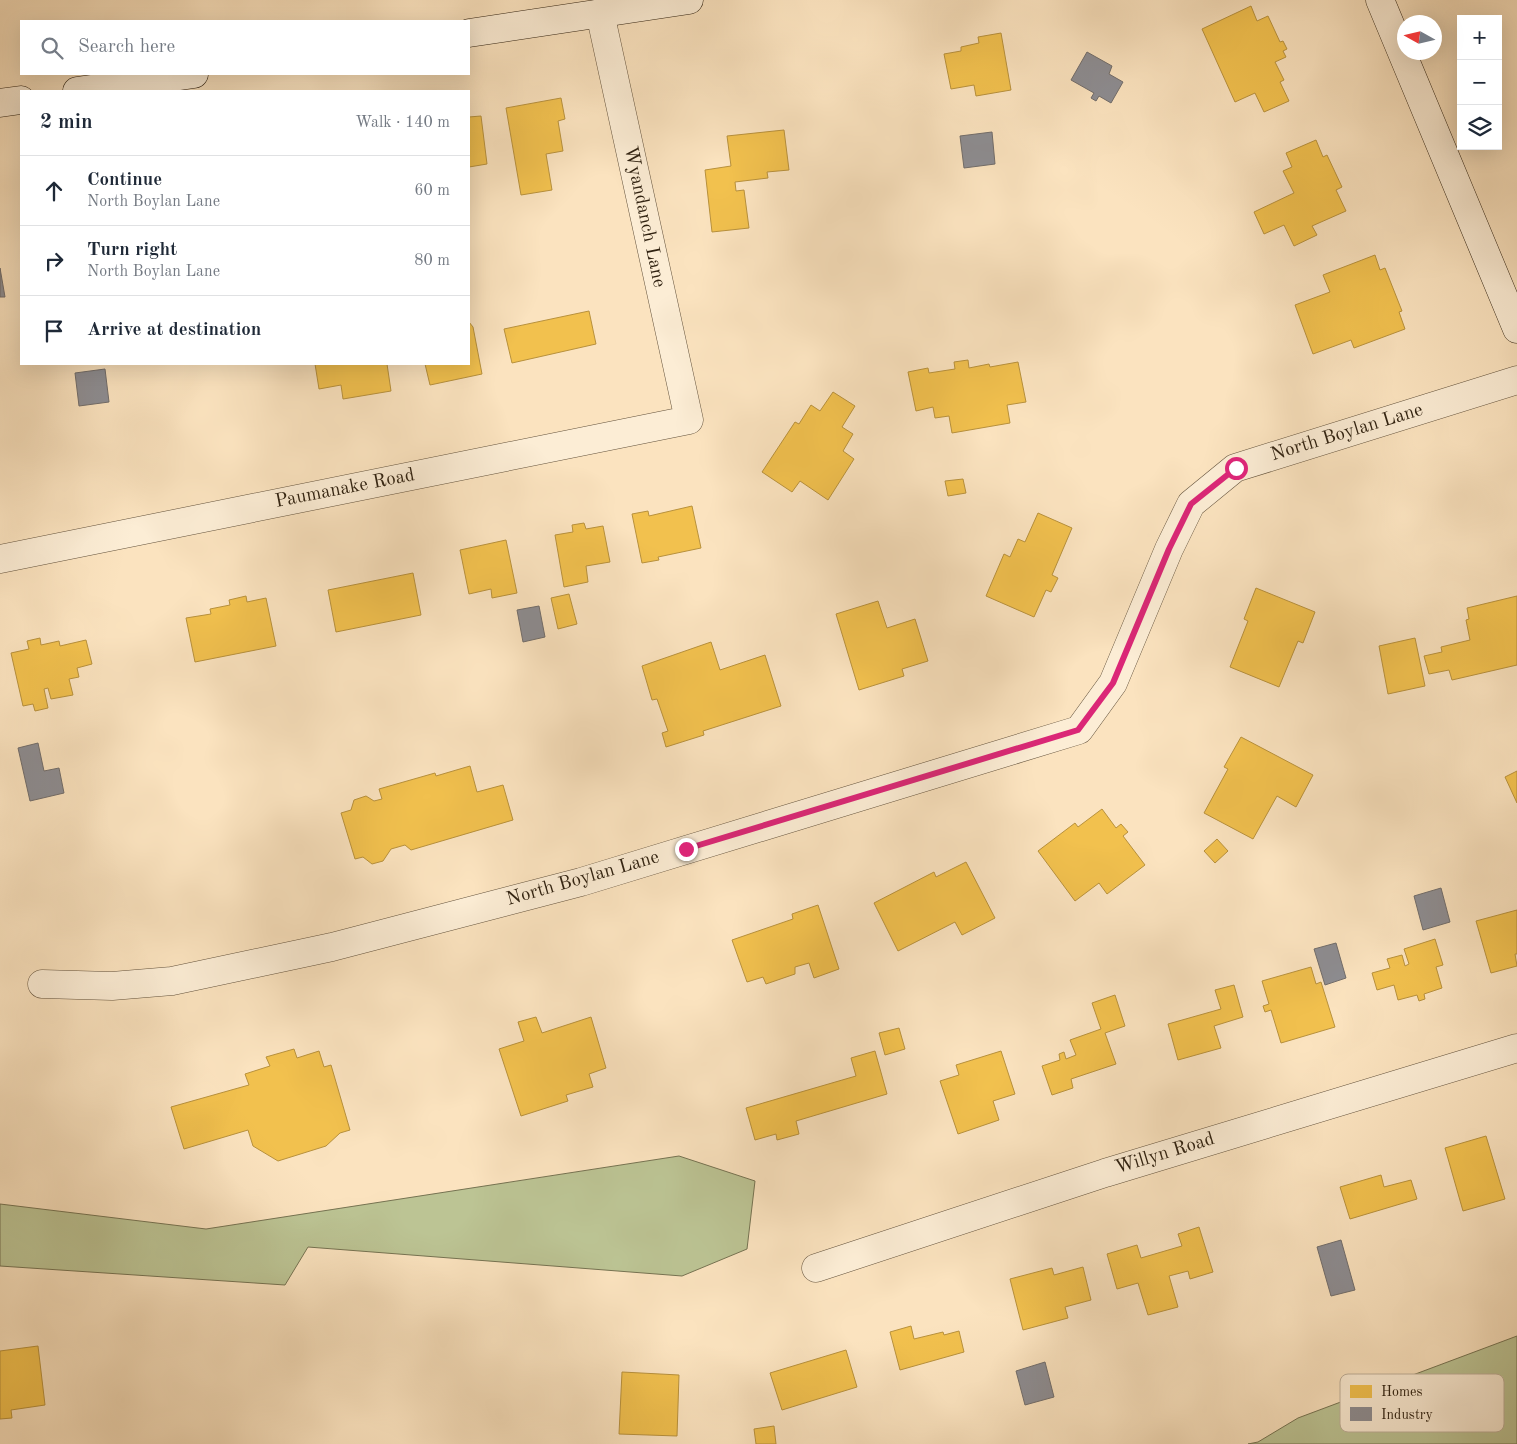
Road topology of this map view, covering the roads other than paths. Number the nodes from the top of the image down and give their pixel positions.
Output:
1 (689, 0) edge
2 (1380, 0) edge
3 (600, 13) junction
4 (470, 33) edge
5 (187, 75) edge
6 (84, 90) edge
7 (20, 100) edge
8 (0, 103) edge
9 (1517, 329) edge
10 (1517, 380) edge
11 (689, 420) joint
12 (0, 559) edge
13 (42, 984) dead end
14 (1517, 1048) edge
15 (816, 1268) dead end

1 - 3 street
2 - 9 street
3 - 4 street
3 - 11 street, Wyandanch Lane
5 - 6 street
7 - 8 street
10 - 13 street, North Boylan Lane
11 - 12 street, Paumanake Road
14 - 15 street, Willyn Road

